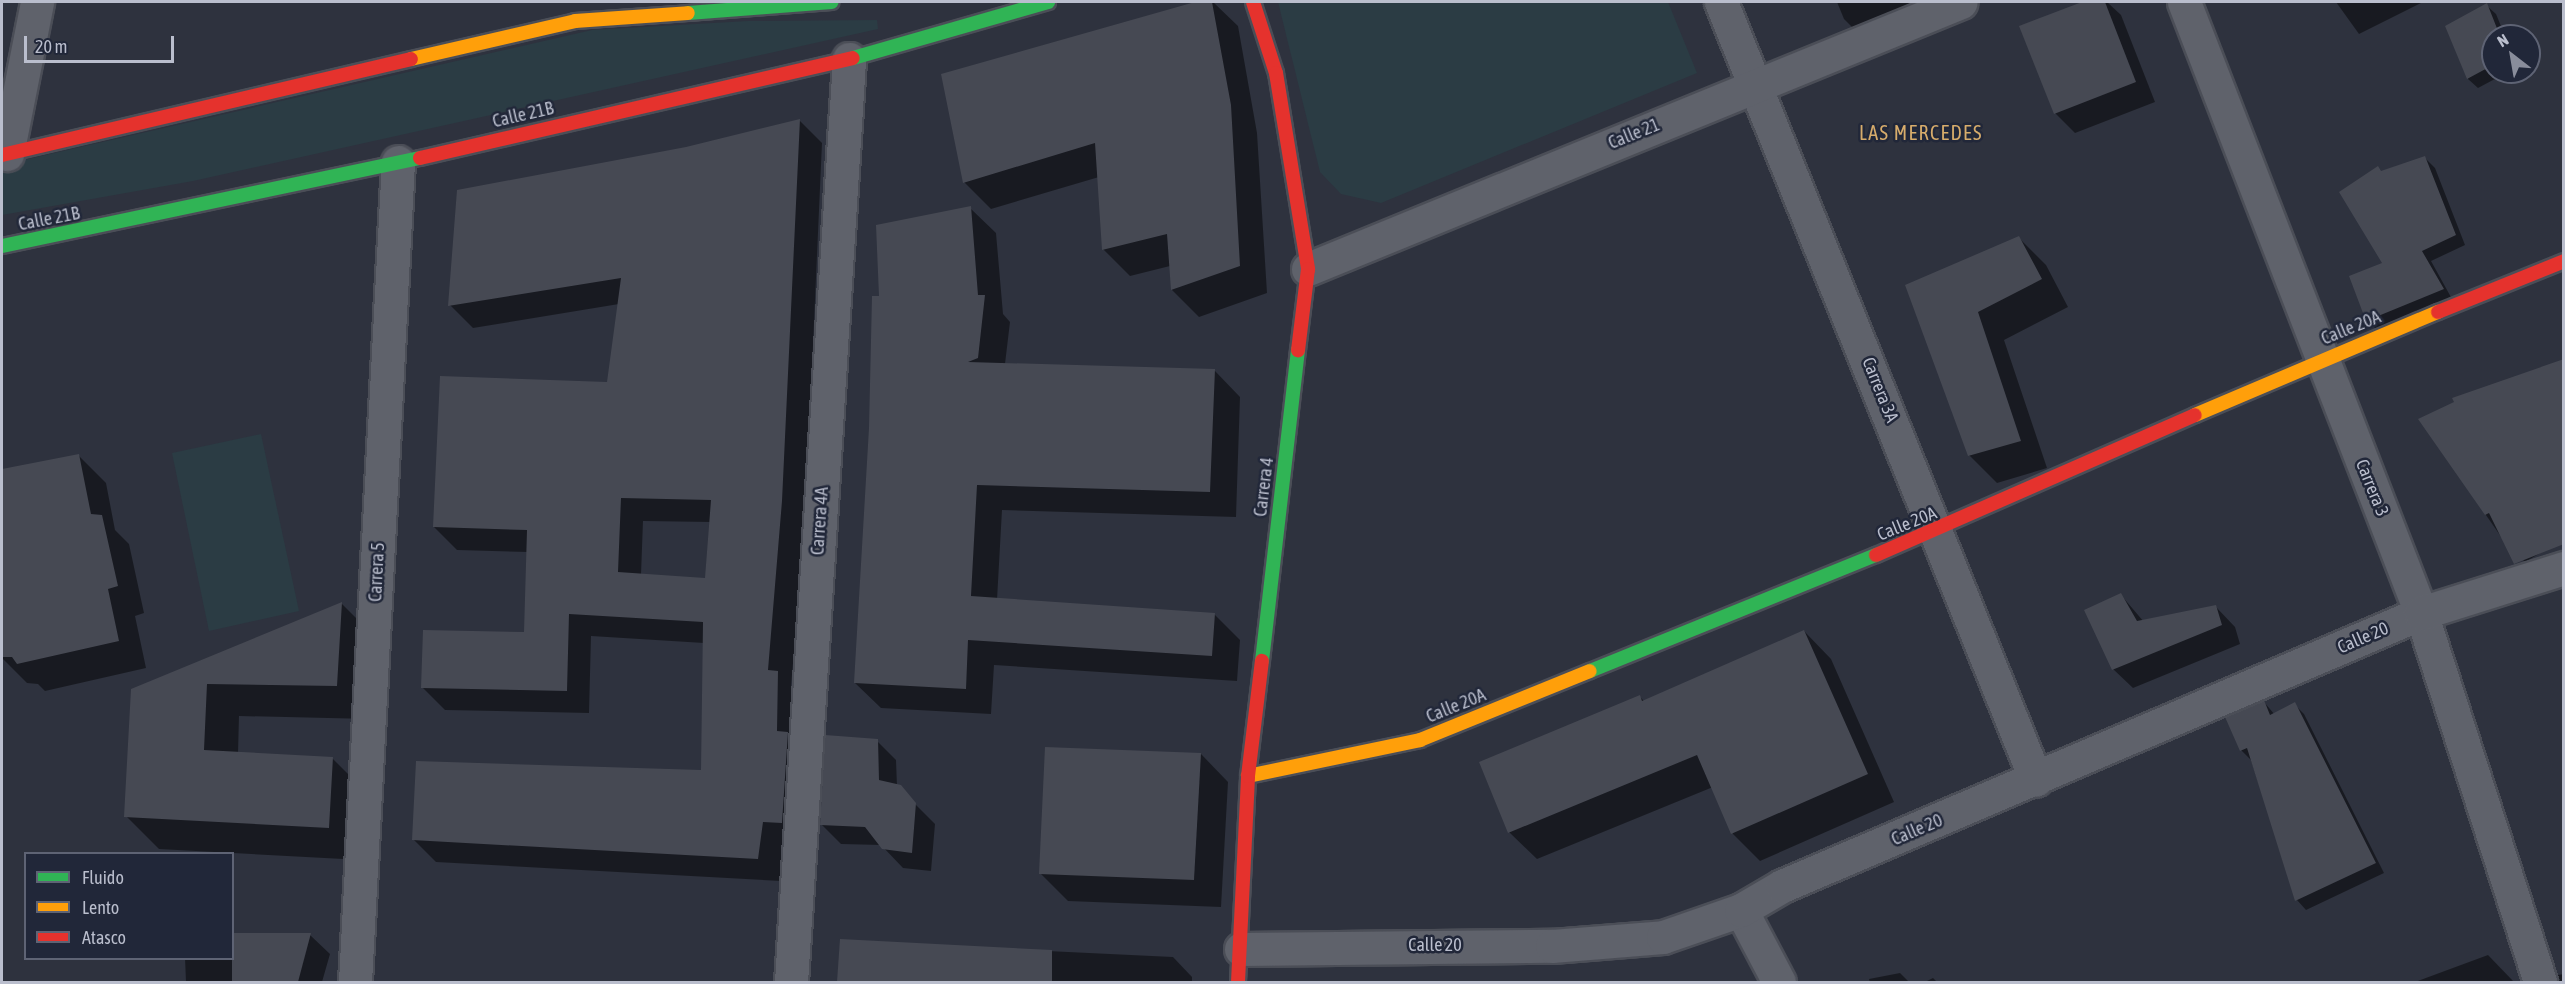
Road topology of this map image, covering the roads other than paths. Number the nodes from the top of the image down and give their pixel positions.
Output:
1 (37, 2) edge
2 (832, 2) edge
3 (1048, 2) edge
4 (1253, 2) edge
5 (1721, 2) edge
6 (1961, 2) edge
7 (2184, 2) edge
8 (849, 59) junction
9 (1755, 84) junction
10 (4, 154) edge
11 (398, 162) junction
12 (2, 246) edge
13 (2564, 261) edge
14 (1308, 269) junction
15 (2321, 359) junction
16 (1938, 531) junction
17 (2564, 568) edge
18 (2421, 613) junction
19 (1248, 776) junction
20 (2036, 780) junction
21 (1741, 910) junction
22 (1241, 949) junction
23 (355, 982) edge
24 (791, 982) edge
25 (1238, 982) edge
26 (1779, 982) edge
27 (2540, 982) edge

1 - 10 street
2 - 10 street
3 - 8 street, Calle 21B
4 - 14 street, Carrera 4
5 - 9 street, Carrera 3A
6 - 9 street, Calle 21
7 - 15 street, Carrera 3
8 - 11 street, Calle 21B
8 - 24 street, Carrera 4A
9 - 14 street, Calle 21
9 - 16 street, Carrera 3A
11 - 12 street, Calle 21B
11 - 23 street, Carrera 5
13 - 15 street, Calle 20A
14 - 19 street, Carrera 4
15 - 16 street, Calle 20A
15 - 18 street, Carrera 3
16 - 19 street, Calle 20A
16 - 20 street, Carrera 3A
17 - 18 street, Calle 20
18 - 20 street, Calle 20
18 - 27 street, Carrera 3
19 - 22 street, Carrera 4
20 - 21 street, Calle 20
21 - 22 street, Calle 20
21 - 26 street
22 - 25 street, Carrera 4

